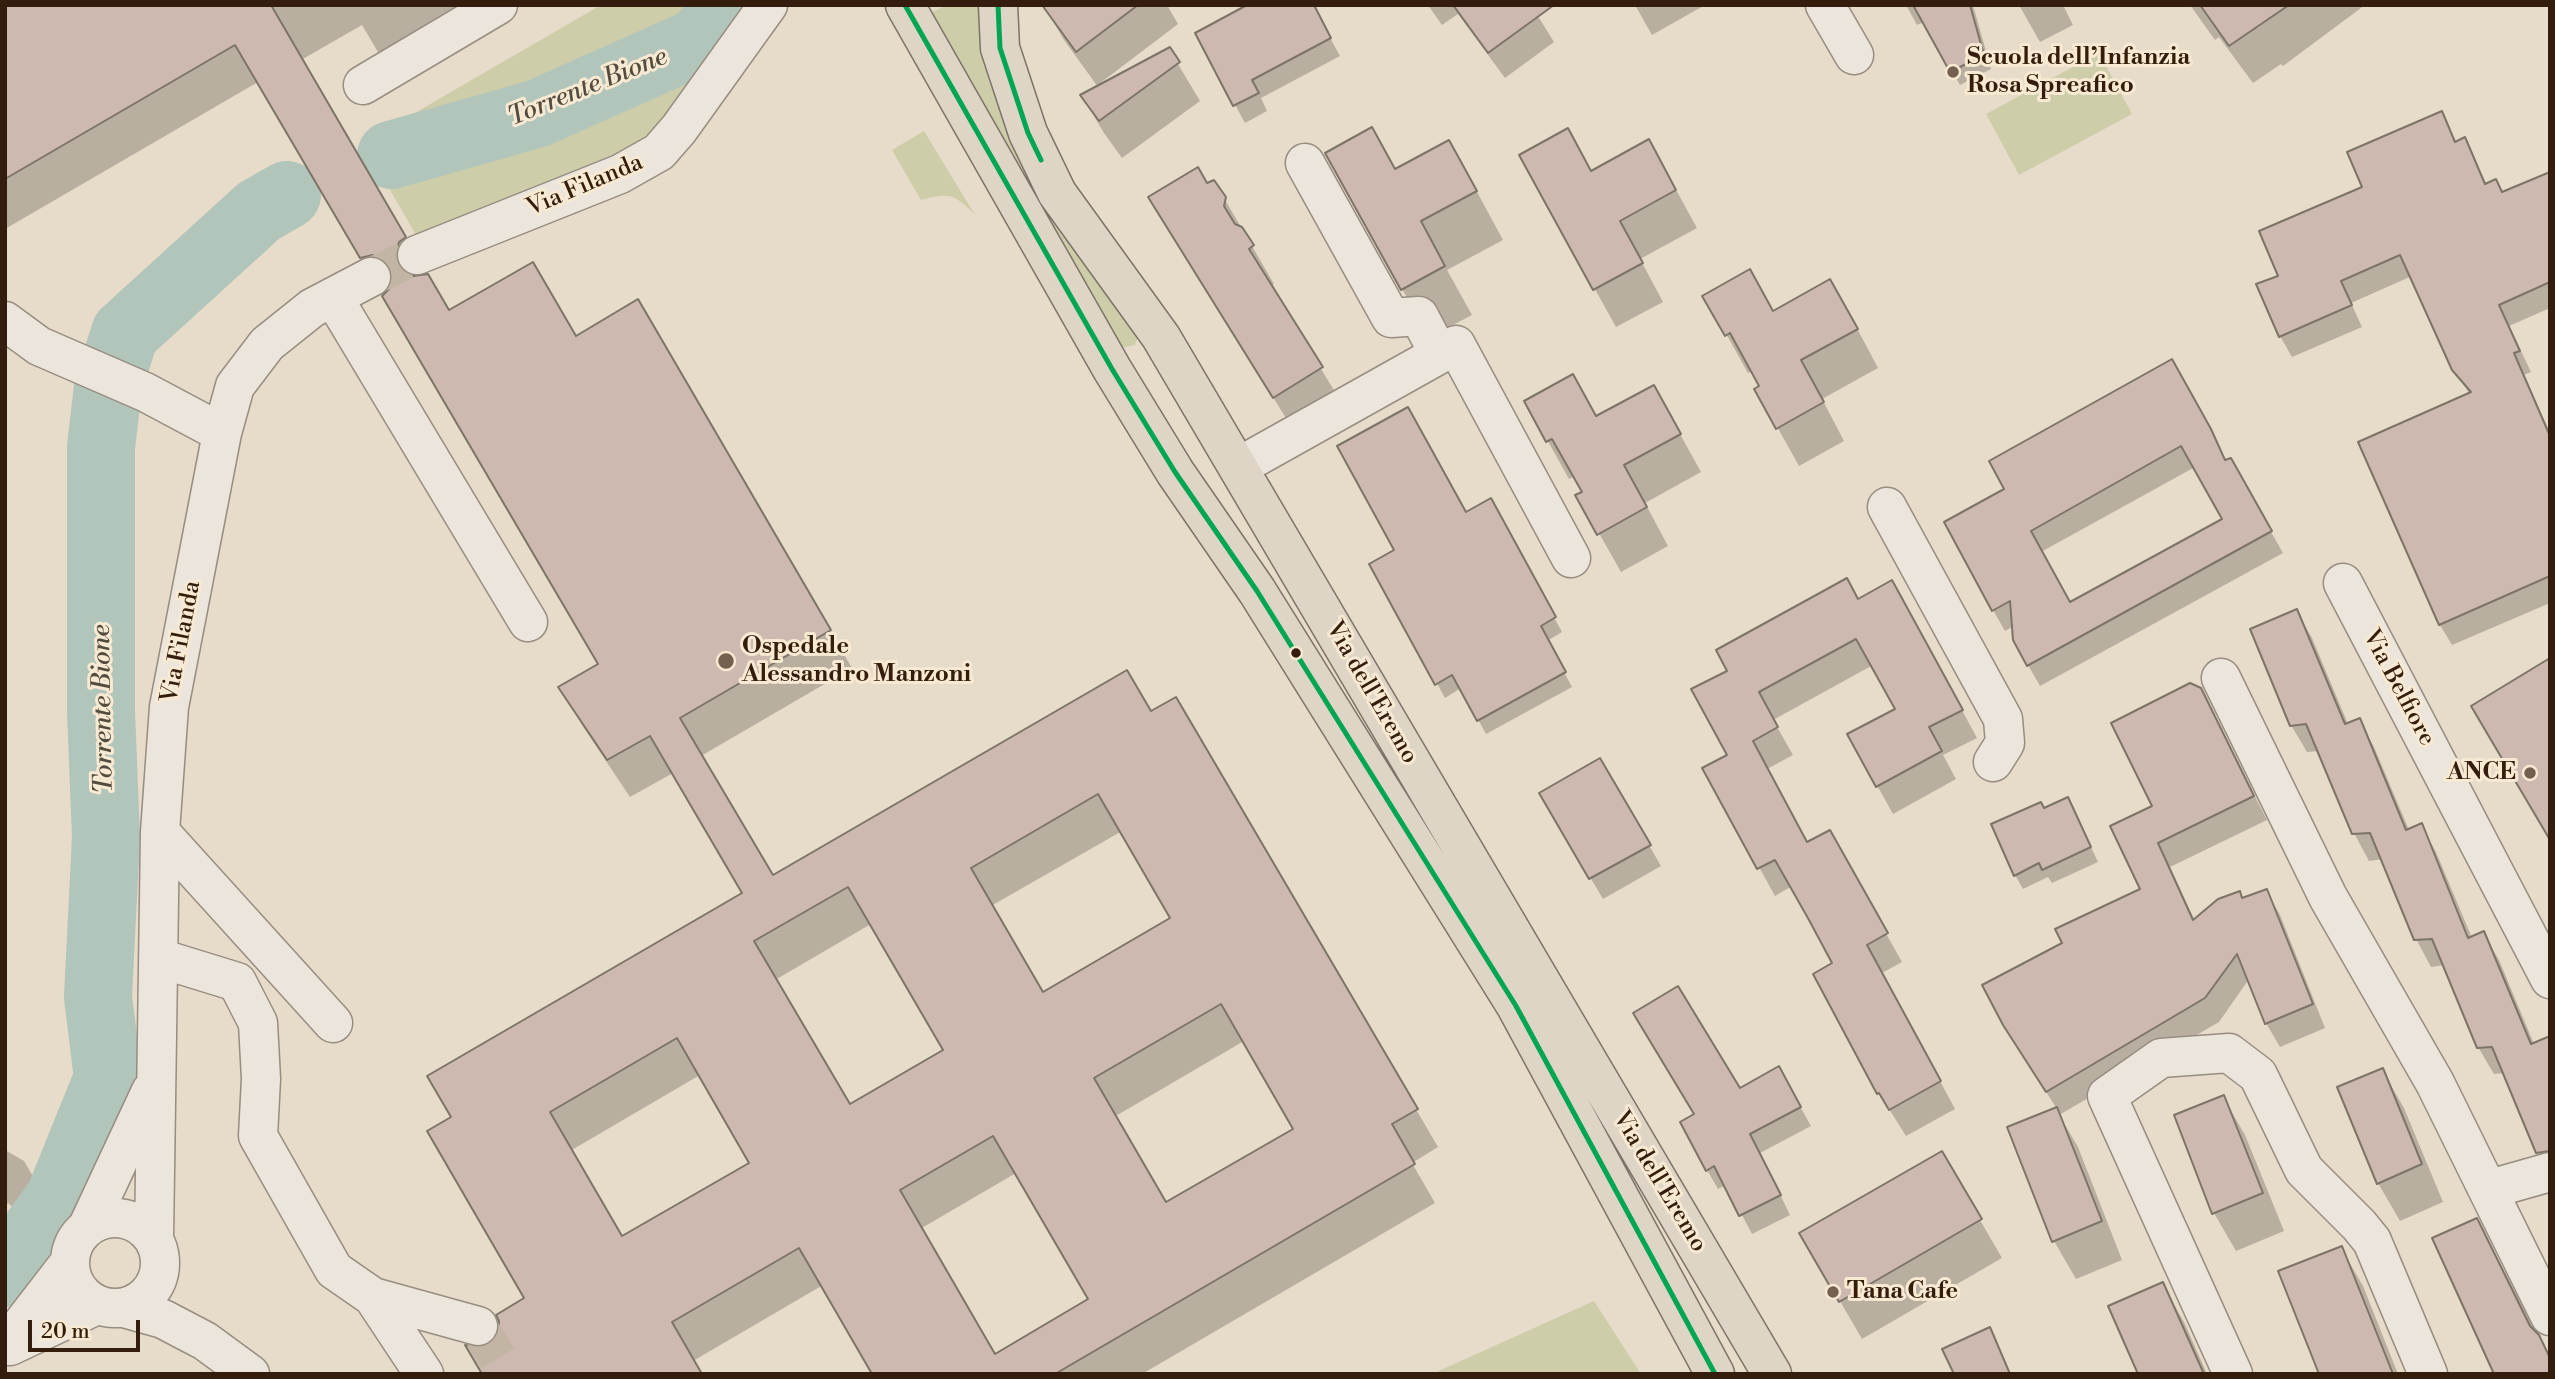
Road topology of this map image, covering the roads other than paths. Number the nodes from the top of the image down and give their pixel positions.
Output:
1 (498, 5) edge
2 (768, 5) edge
3 (905, 5) edge
4 (998, 5) edge
5 (1825, 5) edge
6 (1854, 55) dead end
7 (363, 85) dead end
8 (1305, 163) dead end
9 (417, 255) tunnel mouth
10 (371, 277) tunnel mouth
11 (333, 297) junction
12 (5, 321) edge
13 (1439, 354) junction
14 (222, 433) junction
15 (1238, 467) junction
16 (1887, 507) dead end
17 (1571, 558) dead end
18 (2343, 583) dead end
19 (528, 622) dead end
20 (2221, 678) dead end
21 (1993, 762) dead end
22 (160, 832) junction
23 (159, 957) junction
24 (2550, 979) edge
25 (334, 1023) dead end
26 (157, 1080) junction
27 (2550, 1172) edge
28 (2490, 1189) junction
29 (87, 1228) junction
30 (154, 1239) junction
31 (70, 1262) junction
32 (373, 1297) junction
33 (110, 1306) junction
34 (2550, 1316) edge
35 (478, 1326) tunnel mouth
36 (5, 1348) edge
37 (250, 1374) edge
38 (424, 1374) edge
39 (1715, 1374) edge
40 (1772, 1374) edge
41 (2233, 1374) edge
42 (2428, 1374) edge

1 - 7 street
2 - 9 street, Via Filanda
3 - 39 main road, Via dell'Eremo
4 - 15 main road, Via dell'Eremo
5 - 6 street
8 - 13 street
10 - 11 street, Via Filanda
11 - 14 street, Via Filanda
11 - 19 street
12 - 14 street
13 - 15 street
13 - 17 street
14 - 22 street, Via Filanda
15 - 40 main road, Via dell'Eremo
16 - 21 street
18 - 24 street, Via Belfiore
20 - 28 street
22 - 23 street, Via Filanda
22 - 25 street
23 - 26 street, Via Filanda
23 - 32 street
26 - 29 street, Via Filanda
26 - 30 street, Via Filanda
27 - 28 street
28 - 34 street
29 - 30 street
29 - 31 street, Via Filanda
30 - 33 street, Via Filanda
31 - 33 street
31 - 36 street, Via Filanda
32 - 35 street
32 - 38 street
33 - 36 street, Via Filanda
33 - 37 street
41 - 42 street

